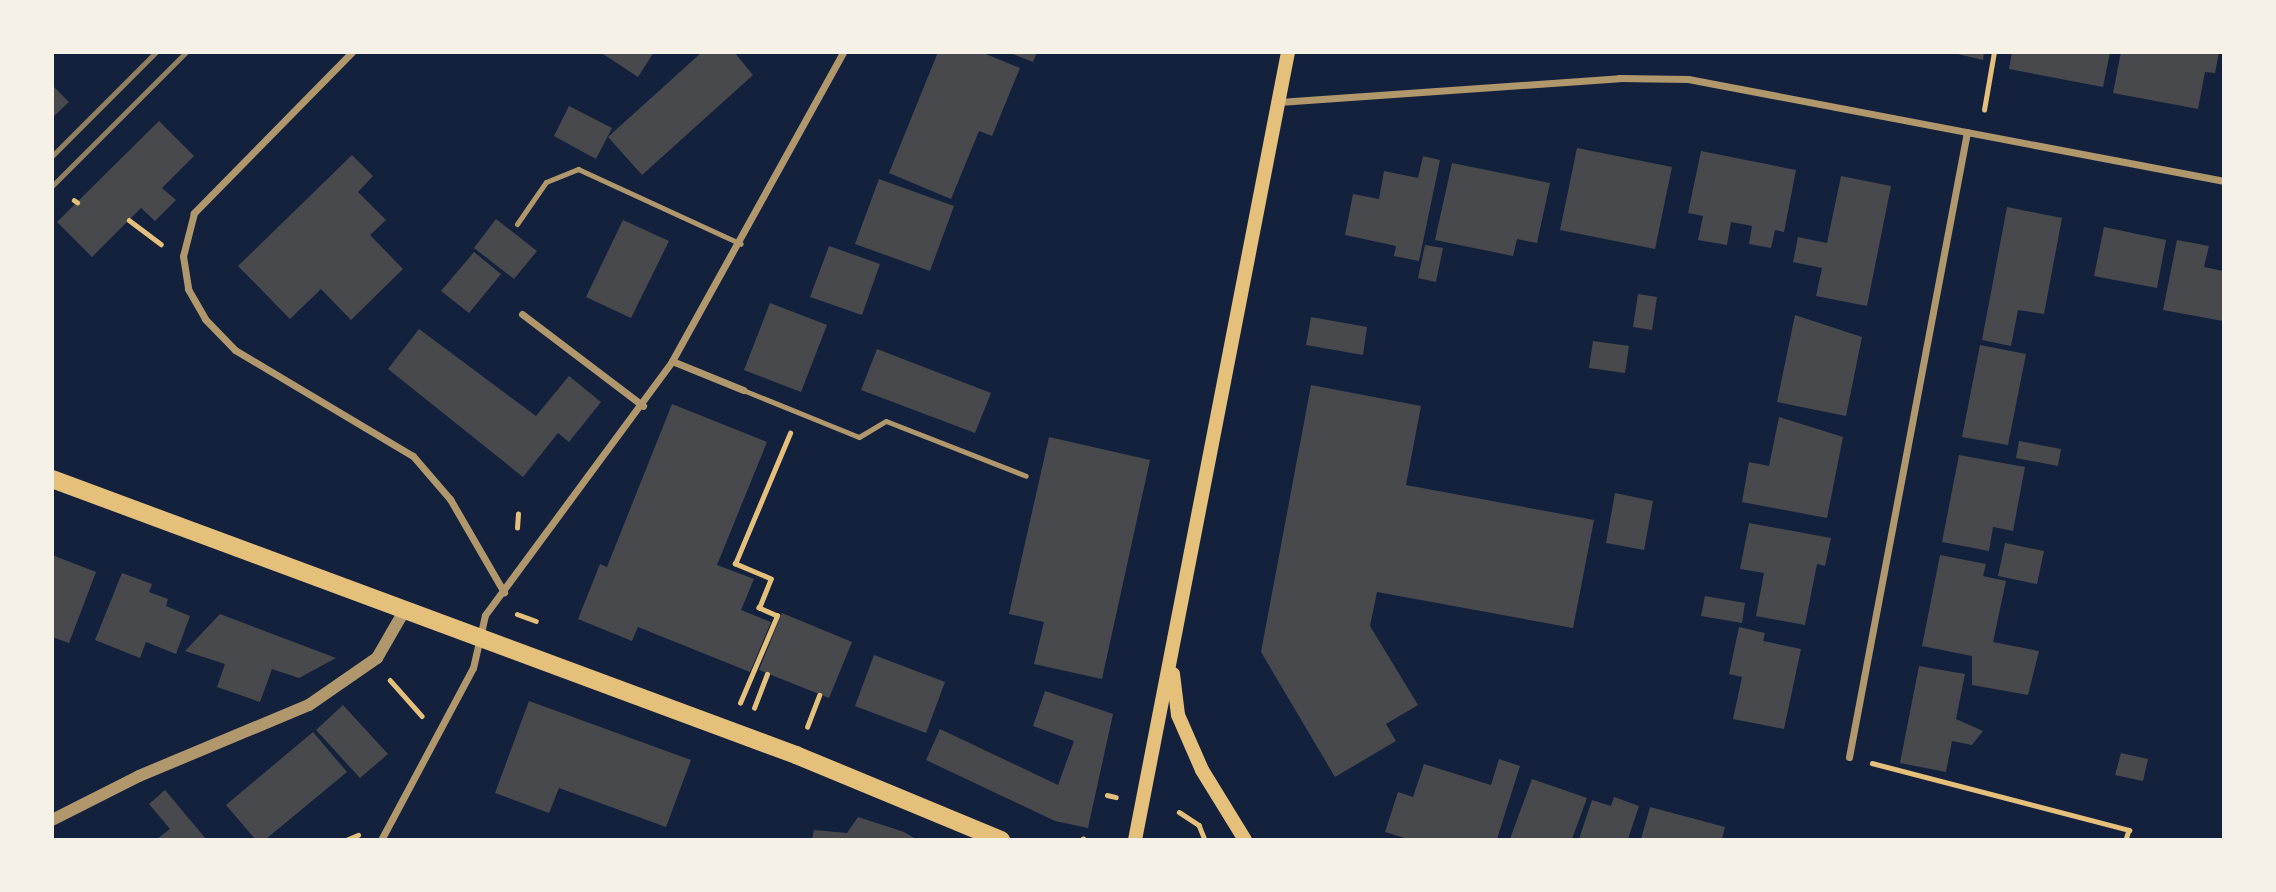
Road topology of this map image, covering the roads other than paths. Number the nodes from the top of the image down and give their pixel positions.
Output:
1 (352, 52) edge
2 (843, 52) edge
3 (1288, 52) edge
4 (1279, 102) junction
5 (1967, 132) junction
6 (2224, 181) edge
7 (517, 224) dead end
8 (741, 243) junction
9 (523, 314) dead end
10 (672, 361) junction
11 (743, 390) joint
12 (643, 407) junction
13 (1026, 476) dead end
14 (52, 479) edge
15 (504, 592) junction
16 (403, 613) junction
17 (479, 642) junction
18 (1171, 659) junction
19 (1849, 757) road end
20 (52, 820) edge
21 (381, 839) edge
22 (1001, 839) edge
23 (1135, 839) edge
24 (1245, 839) edge

1 - 15 street
2 - 8 street
3 - 4 main road
4 - 5 street
4 - 18 main road
5 - 6 street
5 - 19 street
7 - 8 lane
8 - 10 street
9 - 12 street
10 - 11 street
10 - 12 street
11 - 13 lane
12 - 15 street
14 - 16 main road
15 - 17 street
16 - 17 main road
16 - 20 street
17 - 21 street
17 - 22 main road
18 - 23 main road
18 - 24 main road

